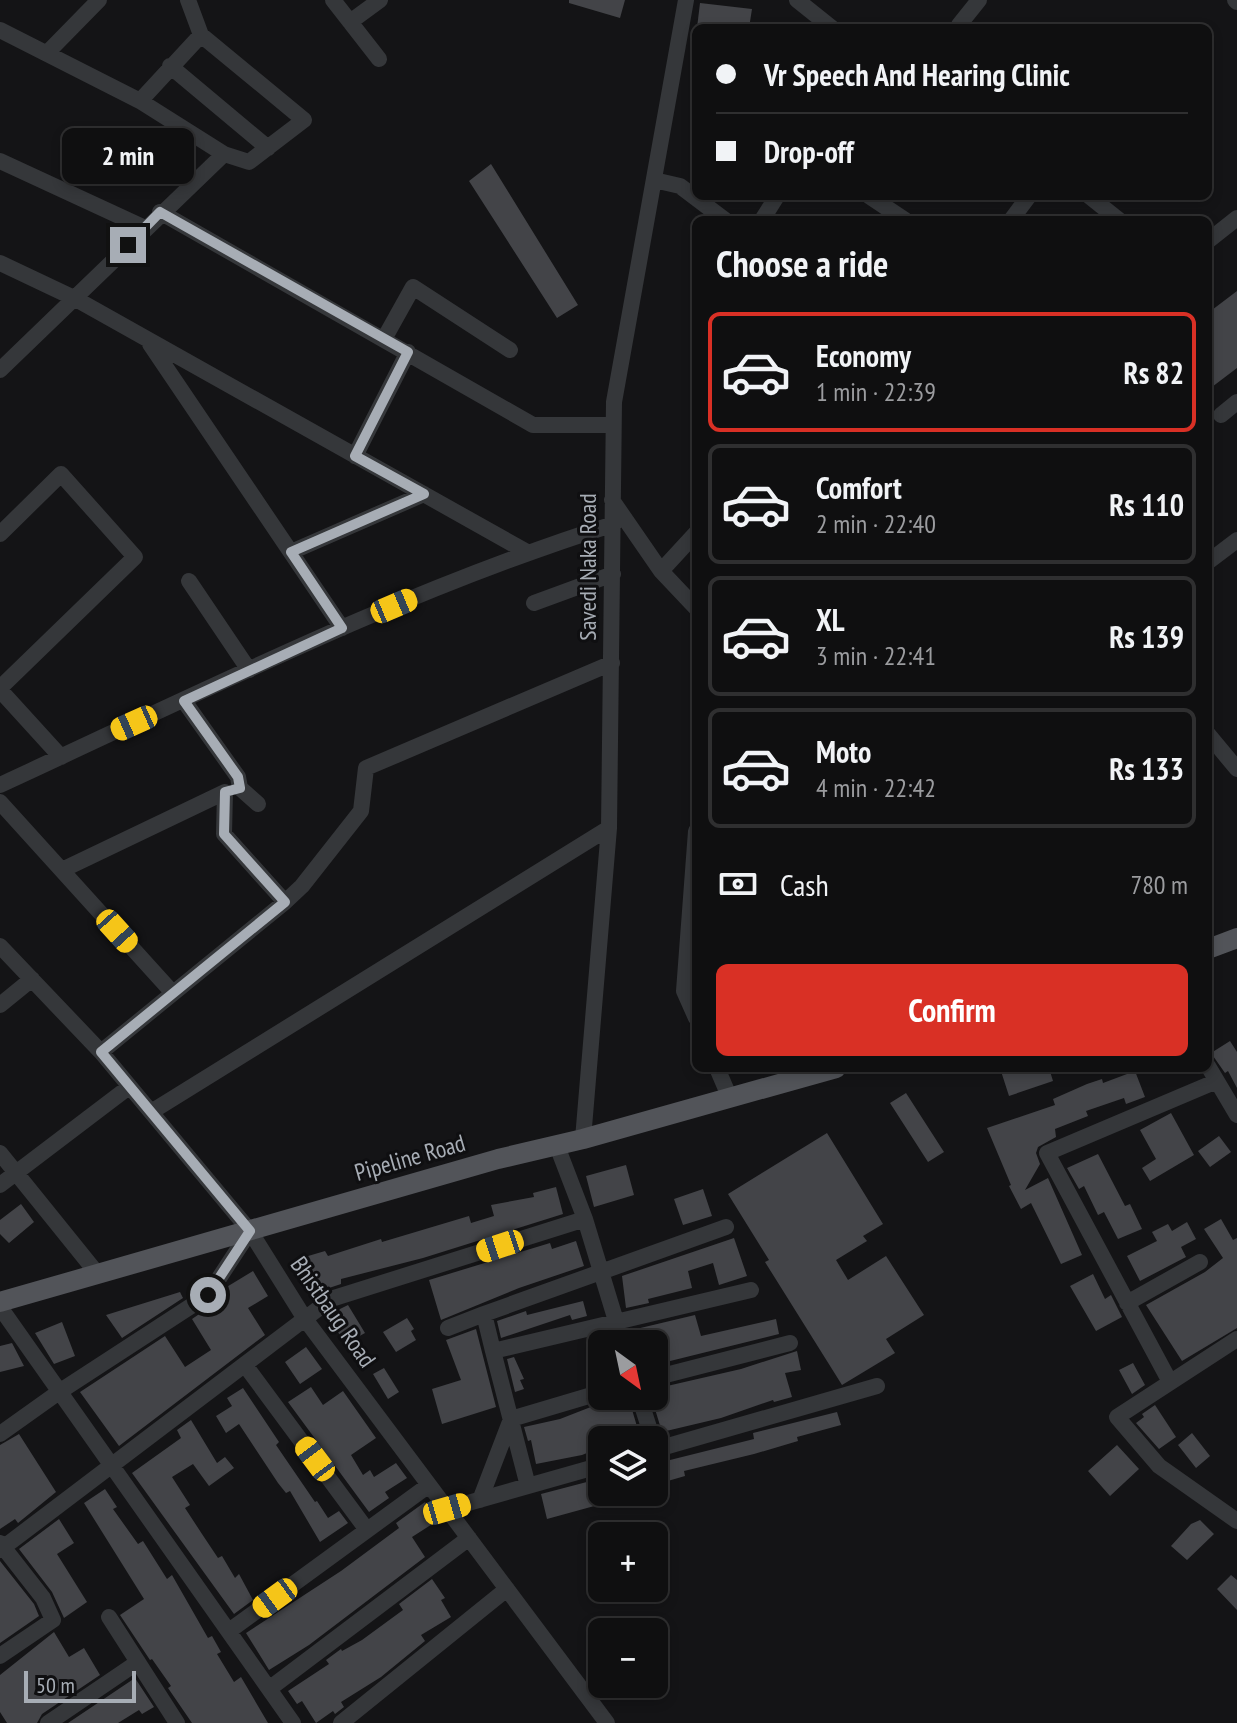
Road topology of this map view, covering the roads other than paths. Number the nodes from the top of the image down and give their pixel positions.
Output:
1 (99, 0) edge
2 (188, 0) edge
3 (333, 0) edge
4 (380, 0) edge
5 (686, 0) edge
6 (797, 0) edge
7 (979, 0) edge
8 (350, 22) junction
9 (827, 24) edge
10 (960, 24) edge
11 (0, 30) edge
12 (201, 35) junction
13 (47, 53) junction
14 (379, 59) dead end
15 (170, 66) junction
16 (140, 101) junction
17 (268, 148) junction
18 (224, 154) junction
19 (0, 161) edge
20 (654, 180) junction
21 (692, 195) edge
22 (699, 200) edge
23 (875, 200) edge
24 (1094, 200) edge
25 (160, 212) junction
26 (720, 216) edge
27 (899, 216) edge
28 (1114, 216) edge
29 (1237, 218) edge
30 (145, 228) junction
31 (1212, 238) edge
32 (0, 263) edge
33 (74, 298) junction
34 (384, 339) junction
35 (149, 342) junction
36 (510, 350) dead end
37 (408, 352) junction
38 (0, 370) edge
39 (1237, 402) edge
40 (1221, 415) dead end
41 (613, 425) junction
42 (355, 456) junction
43 (424, 494) junction
44 (611, 499) junction
45 (614, 524) junction
46 (0, 534) edge
47 (692, 537) edge
48 (1237, 540) edge
49 (291, 552) junction
50 (527, 552) junction
51 (1212, 559) edge
52 (661, 571) junction
53 (613, 574) junction
54 (189, 581) dead end
55 (534, 603) dead end
56 (692, 604) edge
57 (342, 628) junction
58 (612, 663) junction
59 (249, 670) junction
60 (0, 689) edge
61 (184, 701) junction
62 (1212, 739) edge
63 (61, 757) junction
64 (1237, 769) edge
65 (0, 785) edge
66 (233, 790) junction
67 (0, 802) edge
68 (258, 804) dead end
69 (609, 828) junction
70 (62, 870) junction
71 (692, 884) edge
72 (285, 902) junction
73 (1237, 938) edge
74 (0, 946) edge
75 (1212, 947) edge
76 (32, 979) junction
77 (172, 992) junction
78 (0, 1005) edge
79 (692, 1009) edge
80 (101, 1052) junction
81 (719, 1072) edge
82 (821, 1072) edge
83 (1212, 1073) edge
84 (129, 1087) junction
85 (729, 1096) junction
86 (151, 1112) junction
87 (1237, 1115) edge
88 (583, 1139) junction
89 (557, 1146) junction
90 (0, 1153) edge
91 (16, 1173) junction
92 (0, 1185) edge
93 (585, 1219) junction
94 (726, 1227) dead end
95 (250, 1231) junction
96 (1200, 1262) dead end
97 (96, 1272) junction
98 (601, 1273) junction
99 (751, 1290) dead end
100 (1127, 1303) junction
101 (0, 1305) edge
102 (484, 1314) junction
103 (305, 1319) junction
104 (616, 1321) junction
105 (448, 1328) dead end
106 (619, 1330) edge
107 (1237, 1339) edge
108 (790, 1343) dead end
109 (493, 1351) junction
110 (245, 1365) junction
111 (668, 1374) edge
112 (1170, 1382) junction
113 (877, 1386) dead end
114 (59, 1392) junction
115 (588, 1396) edge
116 (511, 1419) junction
117 (0, 1434) edge
118 (668, 1442) edge
119 (112, 1466) junction
120 (588, 1469) edge
121 (429, 1485) junction
122 (528, 1486) junction
123 (480, 1500) junction
124 (447, 1509) junction
125 (1237, 1521) edge
126 (367, 1530) junction
127 (469, 1538) junction
128 (1, 1547) edge
129 (507, 1589) junction
130 (109, 1617) dead end
131 (229, 1631) junction
132 (0, 1656) edge
133 (138, 1662) junction
134 (269, 1689) junction
135 (48, 1723) edge
136 (177, 1723) edge
137 (293, 1723) edge
138 (341, 1723) edge
139 (607, 1723) edge

1 - 13 street
2 - 12 street
3 - 8 street
4 - 8 street
5 - 20 street, Savedi Naka Road
6 - 9 street
7 - 10 street
8 - 14 street
11 - 13 street
12 - 15 street
12 - 17 street
13 - 16 street
15 - 16 street
15 - 17 street
16 - 18 street
17 - 18 street
18 - 25 street
19 - 30 street
20 - 21 street
20 - 41 street, Savedi Naka Road
22 - 26 street
23 - 27 street
24 - 28 street
25 - 30 street
25 - 34 street
29 - 31 street
30 - 33 street
32 - 33 street
33 - 35 street
33 - 38 street
34 - 36 street
34 - 37 street
35 - 42 street
35 - 49 street
37 - 41 street
37 - 42 street
39 - 40 street
41 - 44 street, Savedi Naka Road
42 - 43 street
43 - 49 street
43 - 50 street
44 - 45 street, Savedi Naka Road
44 - 52 street
45 - 50 street
45 - 53 street, Savedi Naka Road
46 - 60 street
47 - 52 street
48 - 51 street
49 - 57 street
50 - 57 street
52 - 56 street
53 - 55 street
53 - 58 street, Savedi Naka Road
54 - 59 street
57 - 59 street
58 - 69 street, Savedi Naka Road
58 - 72 street
59 - 61 street
60 - 63 street
61 - 63 street
61 - 66 street
62 - 64 street
63 - 65 street
66 - 68 street
66 - 70 street
66 - 72 street
67 - 70 street
69 - 86 street
69 - 88 street, Savedi Naka Road
70 - 77 street
71 - 79 street
72 - 77 street
73 - 75 main road
74 - 76 street, Bhistbaug Road
76 - 78 street
76 - 80 street, Bhistbaug Road
77 - 80 street
80 - 84 street, Bhistbaug Road
81 - 85 street
82 - 85 main road, Pipeline Road
83 - 87 street
83 - 100 street
84 - 86 street, Bhistbaug Road
84 - 91 street
85 - 88 main road, Pipeline Road
86 - 95 street, Bhistbaug Road
88 - 89 main road, Pipeline Road
89 - 93 street
89 - 95 main road, Pipeline Road
90 - 91 street
91 - 92 street
91 - 97 street
93 - 98 street
93 - 103 street
94 - 98 street
95 - 97 main road, Pipeline Road
95 - 103 street, Bhistbaug Road
95 - 114 street
96 - 100 street
97 - 101 main road, Pipeline Road
98 - 102 street
98 - 104 street
99 - 104 street
100 - 112 street
101 - 114 street
102 - 105 street
102 - 109 street
103 - 110 street
103 - 121 street, Bhistbaug Road
104 - 106 street
104 - 109 street
107 - 112 street
108 - 111 street
109 - 116 street
110 - 119 street
110 - 126 street
112 - 125 street
113 - 118 street
114 - 117 street
114 - 119 street
115 - 116 street
116 - 122 street
116 - 123 street
119 - 128 street
119 - 131 street
120 - 122 street
121 - 124 street, Bhistbaug Road
121 - 126 street
122 - 123 street
123 - 124 street
124 - 127 street, Bhistbaug Road
126 - 131 street
127 - 129 street, Bhistbaug Road
127 - 134 street
128 - 132 street
129 - 138 street
129 - 139 street, Bhistbaug Road
130 - 133 street
131 - 134 street
133 - 135 street
133 - 136 street
134 - 137 street

